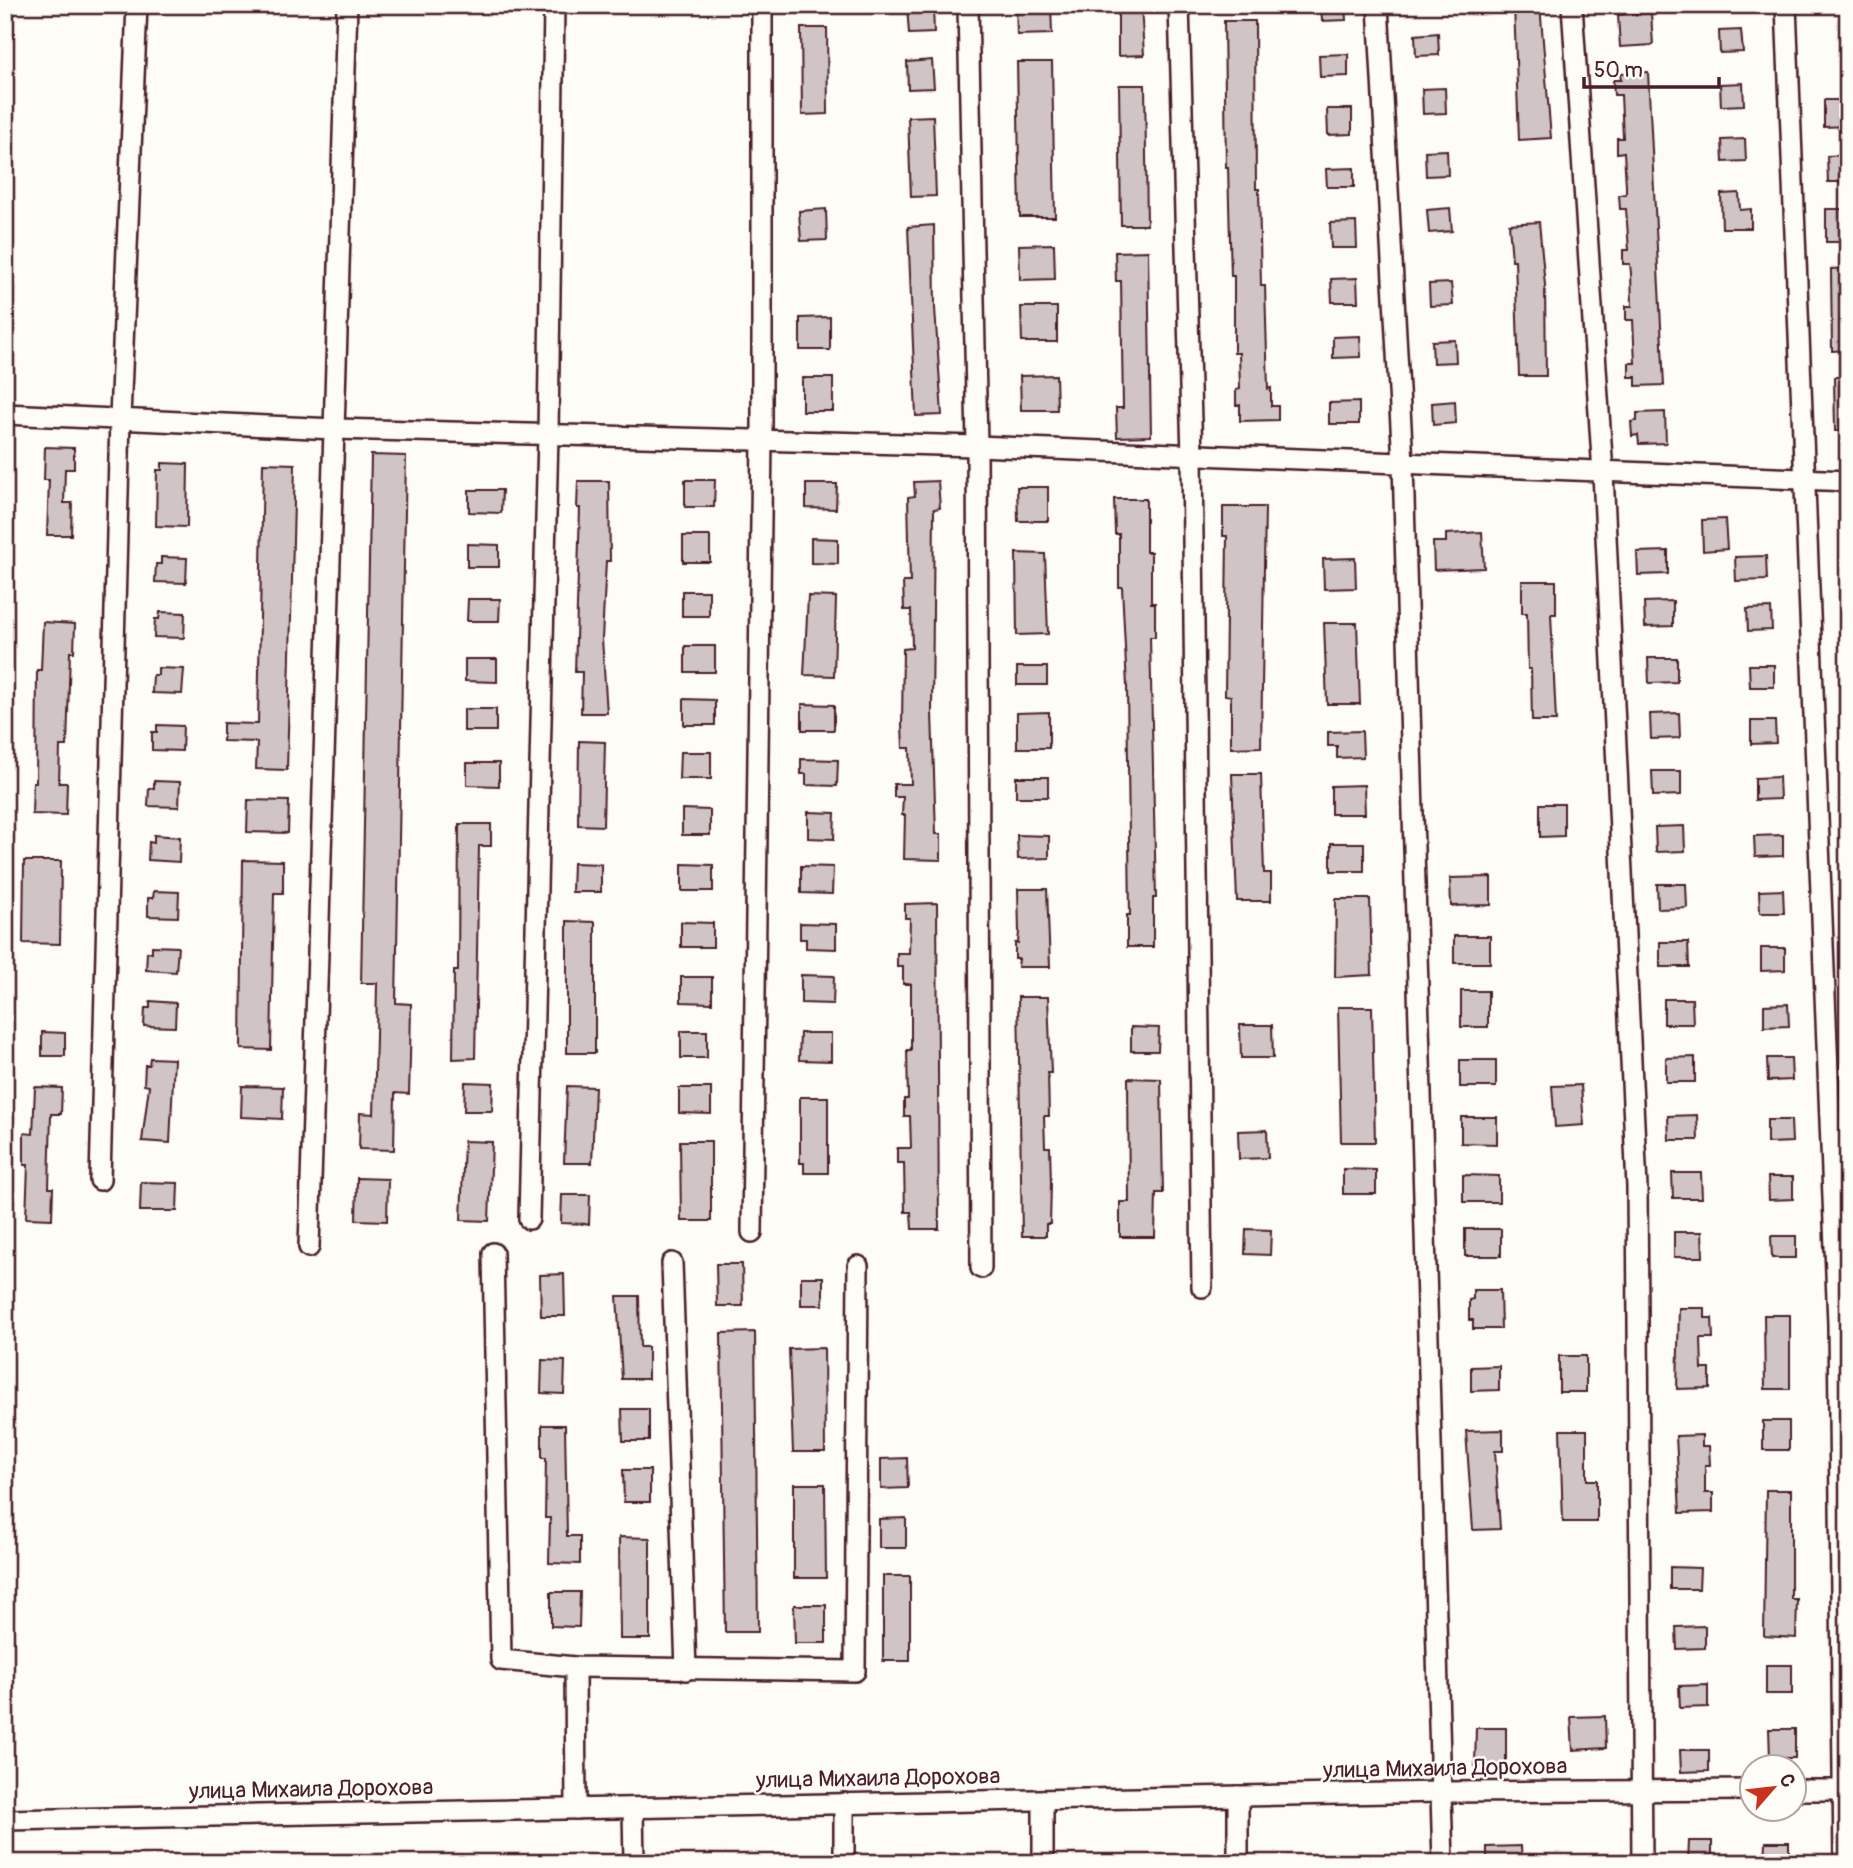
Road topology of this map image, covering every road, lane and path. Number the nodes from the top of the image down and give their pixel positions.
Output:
1 (137, 5) edge
2 (347, 5) edge
3 (554, 5) edge
4 (762, 5) edge
5 (968, 5) edge
6 (1179, 5) edge
7 (1378, 5) edge
8 (1572, 5) edge
9 (1786, 5) edge
10 (5, 414) edge
11 (120, 418) junction
12 (335, 429) junction
13 (548, 434) junction
14 (762, 439) junction
15 (977, 446) junction
16 (1192, 457) junction
17 (1402, 463) junction
18 (1603, 472) junction
19 (1804, 479) junction
20 (1848, 481) edge
21 (100, 1180) dead end
22 (529, 1219) dead end
23 (752, 1232) dead end
24 (309, 1247) dead end
25 (493, 1253) dead end
26 (672, 1263) dead end
27 (858, 1266) dead end
28 (981, 1268) dead end
29 (1202, 1287) dead end
30 (575, 1667) junction
31 (686, 1670) junction
32 (1738, 1790) edge
33 (1808, 1790) edge
34 (1845, 1790) edge
35 (1641, 1791) junction
36 (1441, 1792) junction
37 (1238, 1796) junction
38 (1043, 1800) junction
39 (844, 1803) junction
40 (633, 1808) junction
41 (576, 1809) junction
42 (5, 1820) edge
43 (634, 1863) edge
44 (844, 1863) edge
45 (1043, 1863) edge
46 (1238, 1863) edge
47 (1443, 1863) edge
48 (1642, 1863) edge
49 (1844, 1863) edge

1 - 11 street
2 - 12 street
3 - 13 street
4 - 14 street
5 - 15 street
6 - 16 street
7 - 17 street
8 - 18 street
9 - 19 street
10 - 11 street
11 - 12 street
11 - 21 street
12 - 13 street
12 - 24 street
13 - 14 street
13 - 22 street
14 - 15 street
14 - 23 street
15 - 16 street
15 - 28 street
16 - 17 street
16 - 29 street
17 - 18 street
17 - 36 street
18 - 19 street
18 - 35 street
19 - 20 street
19 - 34 street
25 - 30 street
26 - 31 street
27 - 31 street
30 - 31 street
30 - 41 street
32 - 35 street, улица Михаила Дорохова
33 - 34 street
34 - 49 street
35 - 36 street, улица Михаила Дорохова
35 - 48 street
36 - 37 street, улица Михаила Дорохова
36 - 47 street
37 - 38 street, улица Михаила Дорохова
37 - 46 street
38 - 39 street, улица Михаила Дорохова
38 - 45 street
39 - 40 street, улица Михаила Дорохова
39 - 44 street
40 - 41 street, улица Михаила Дорохова
40 - 43 street
41 - 42 street, улица Михаила Дорохова

